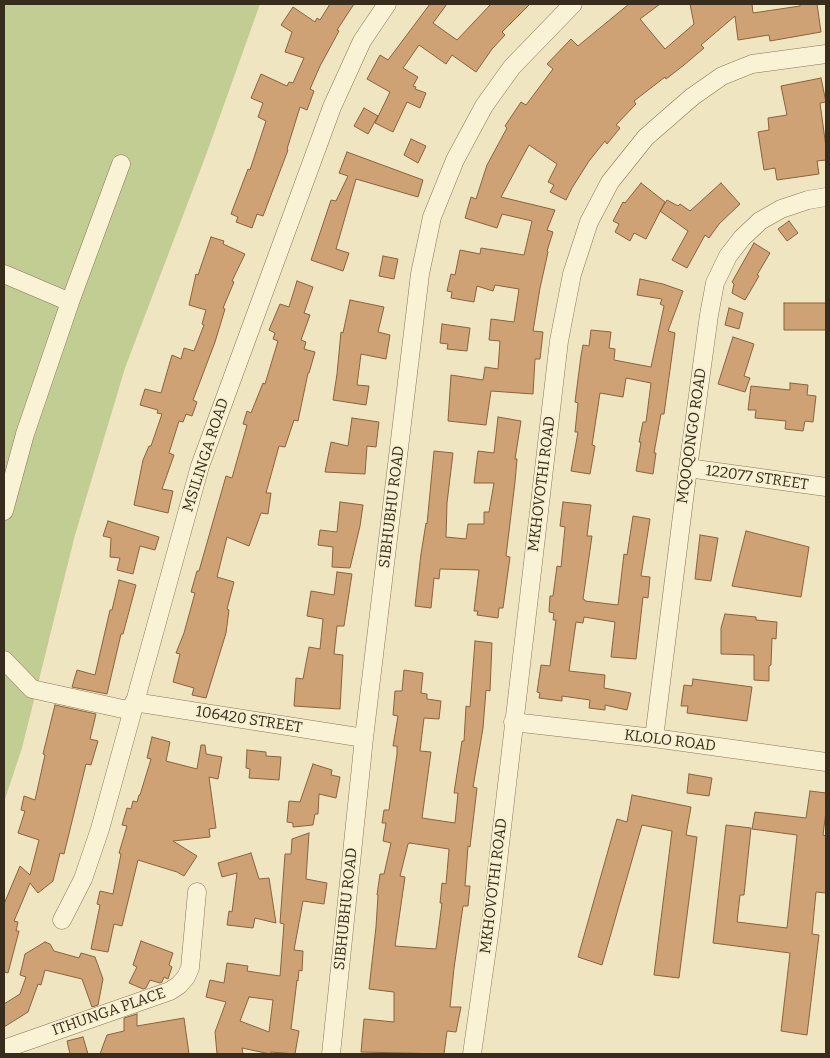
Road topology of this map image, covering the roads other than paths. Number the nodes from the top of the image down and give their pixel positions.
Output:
1 (387, 4) edge
2 (573, 4) edge
3 (826, 54) edge
4 (121, 164) dead end
5 (826, 197) edge
6 (4, 274) edge
7 (70, 302) junction
8 (688, 468) junction
9 (826, 487) edge
10 (4, 511) edge
11 (4, 660) edge
12 (133, 707) junction
13 (513, 722) junction
14 (364, 738) junction
15 (654, 738) junction
16 (826, 762) edge
17 (197, 892) dead end
18 (62, 920) dead end
19 (4, 1049) edge
20 (332, 1054) edge
21 (472, 1054) edge

1 - 12 street, MSILINGA ROAD
2 - 14 street, SIBHUBHU ROAD
3 - 13 street, MKHOVOTHI ROAD
4 - 7 street
5 - 8 street, MQOQONGO ROAD
6 - 7 street
7 - 10 street
8 - 9 street, 122077 STREET
8 - 15 street, MQOQONGO ROAD
11 - 12 street, 106420 STREET
12 - 14 street, 106420 STREET
12 - 18 street, MSILINGA ROAD
13 - 15 street, KLOLO ROAD
13 - 21 street, MKHOVOTHI ROAD
14 - 20 street, SIBHUBHU ROAD
15 - 16 street, KLOLO ROAD
17 - 19 street, ITHUNGA PLACE

